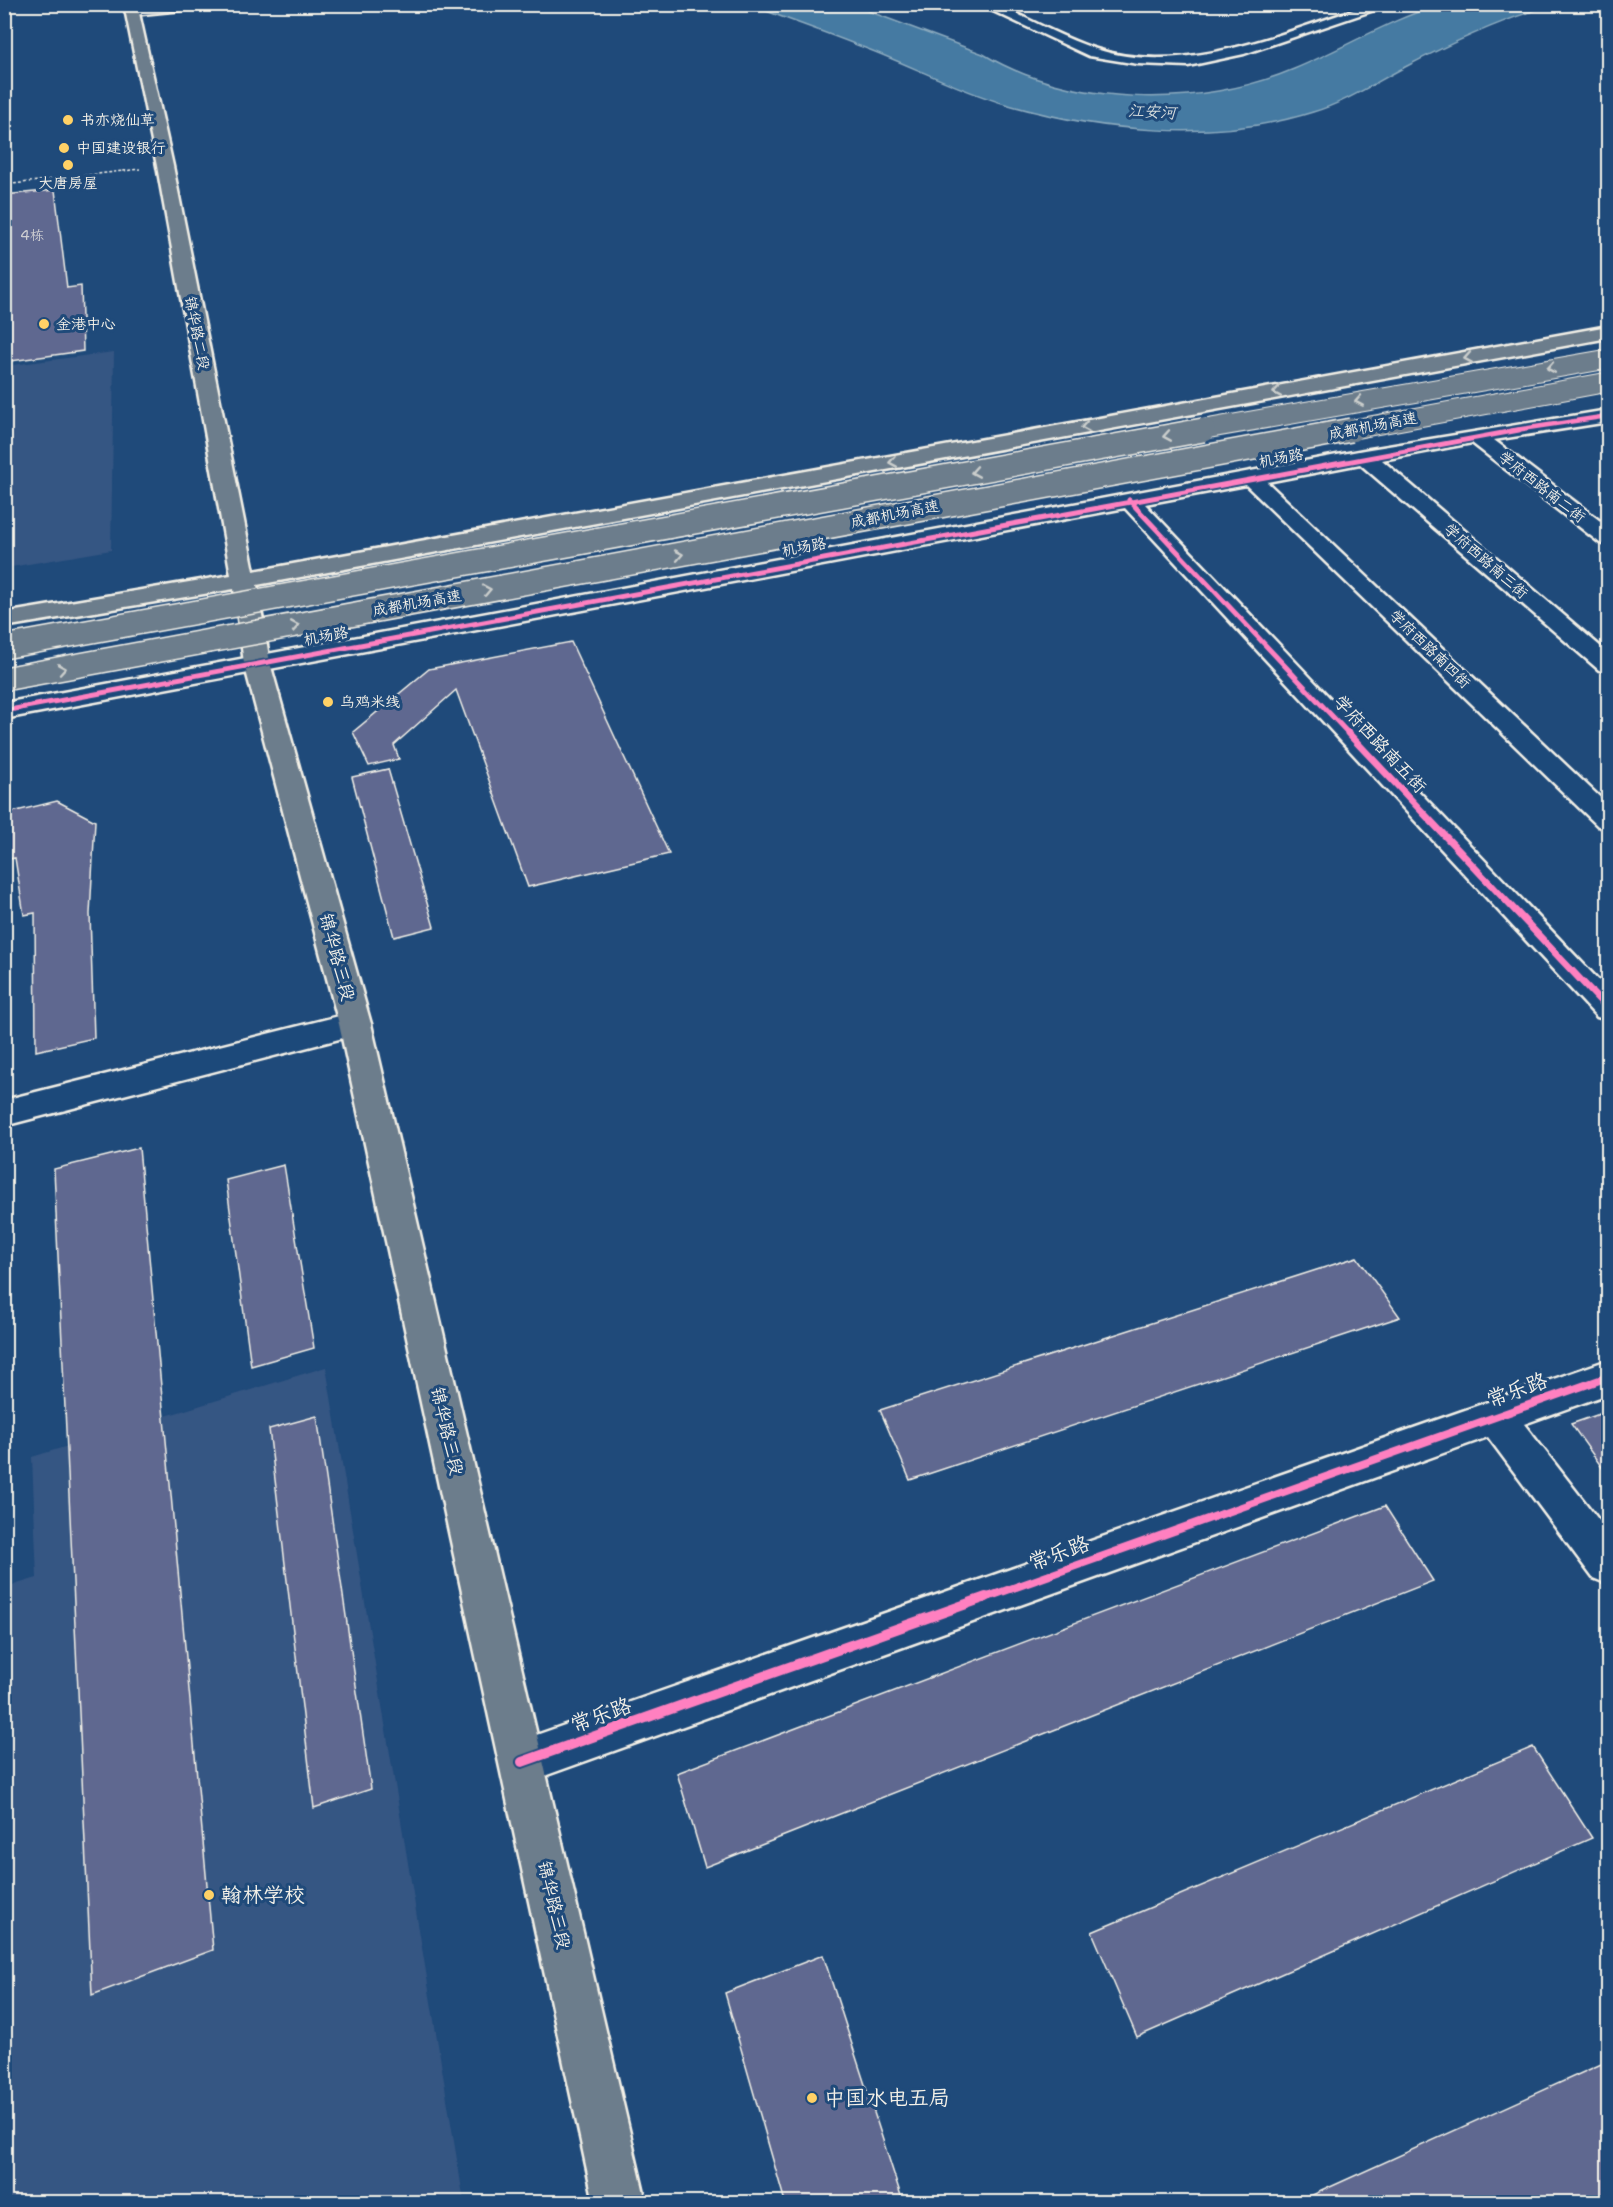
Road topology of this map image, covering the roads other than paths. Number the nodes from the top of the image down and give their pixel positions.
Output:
1 (202, 4) edge
2 (984, 4) edge
3 (1386, 4) edge
4 (131, 8) edge
5 (1608, 332) edge
6 (1608, 358) edge
7 (1608, 382) edge
8 (1608, 416) edge
9 (1581, 421) junction
10 (1476, 436) junction
11 (1608, 440) edge
12 (1364, 456) junction
13 (1251, 478) junction
14 (1129, 500) junction
15 (1608, 538) edge
16 (244, 580) junction
17 (4, 620) edge
18 (4, 648) edge
19 (257, 663) junction
20 (1608, 665) edge
21 (4, 679) edge
22 (4, 711) edge
23 (1608, 820) edge
24 (1608, 1009) edge
25 (355, 1024) junction
26 (4, 1113) edge
27 (1608, 1377) edge
28 (1496, 1417) junction
29 (1608, 1564) edge
30 (522, 1762) junction
31 (620, 2202) edge

1 - 4 street
2 - 3 street
4 - 16 main road, 锦华路二段
5 -> 16 main road
6 -> 18 main road, 成都机场高速, bridge
21 -> 7 main road, 成都机场高速, bridge
8 - 9 street, 机场路
9 - 10 street, 机场路
9 - 11 street
10 - 12 street, 机场路
10 - 15 street, 学府西路南二街
12 - 13 street, 机场路
12 - 20 street, 学府西路南三街
13 - 14 street, 机场路
13 - 23 street, 学府西路南四街
14 - 19 street, 机场路
14 - 24 street, 学府西路南五街
16 - 17 main road
16 - 19 main road, 锦华路二段
19 - 22 street, 机场路
19 - 25 main road, 锦华路三段
25 - 26 street
25 - 30 main road, 锦华路三段
27 - 28 street, 常乐路
28 - 29 street
28 - 30 street, 常乐路
30 - 31 main road, 锦华路三段

